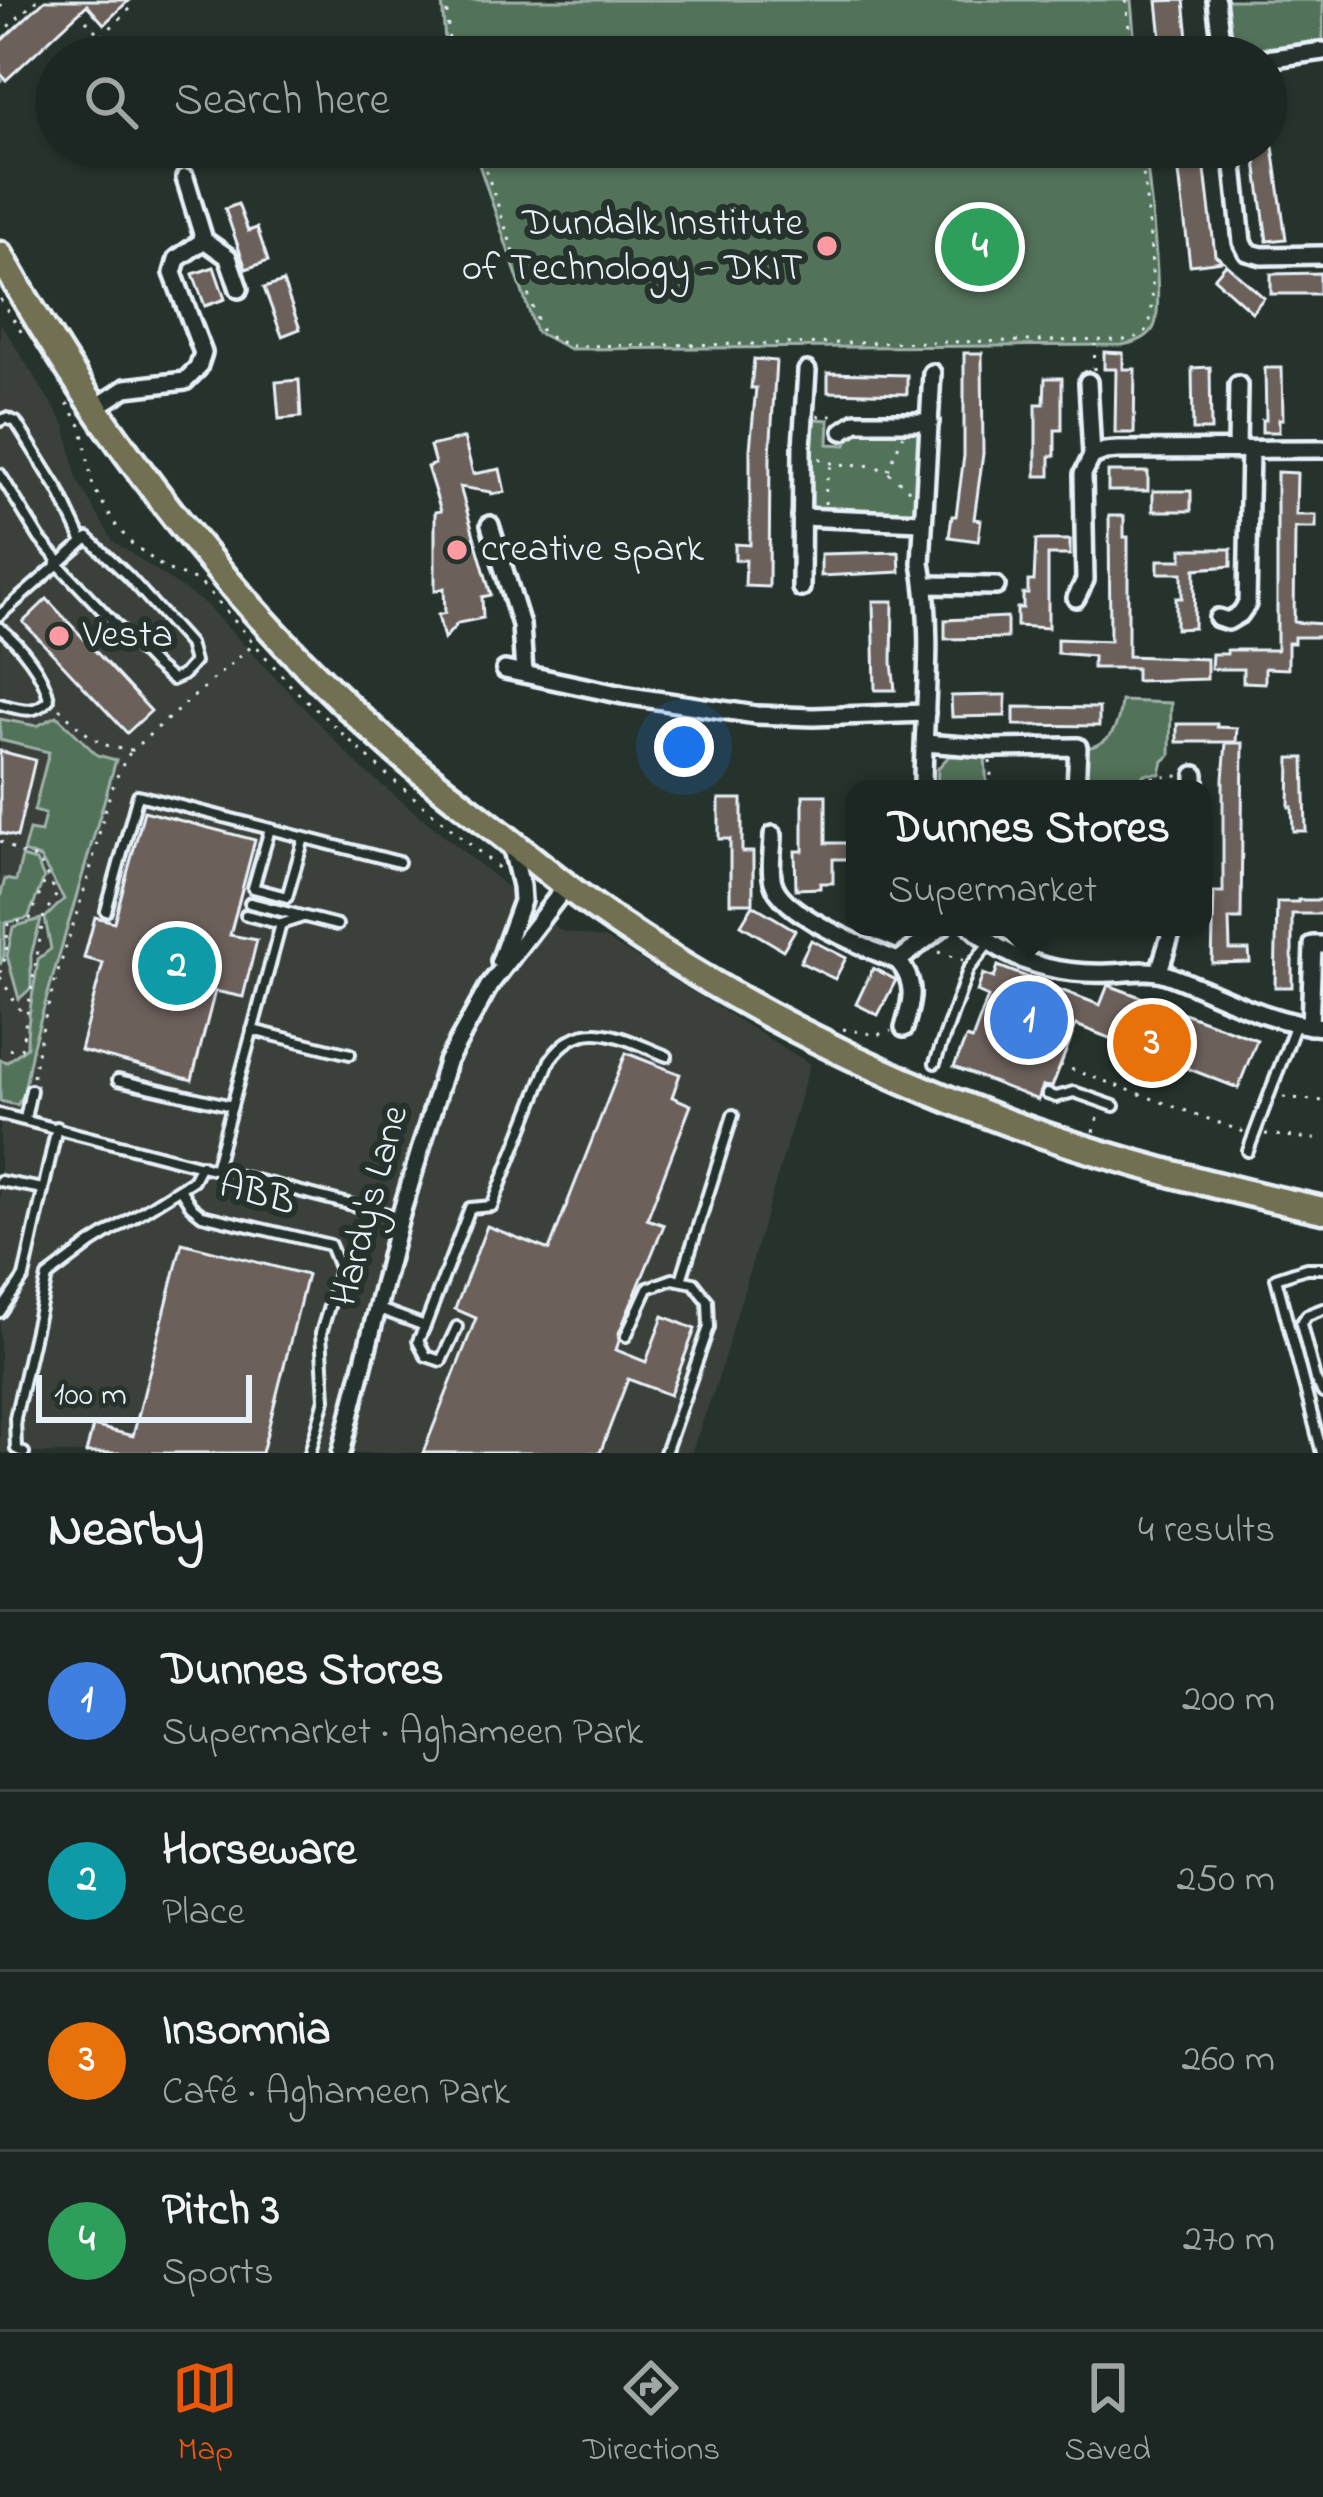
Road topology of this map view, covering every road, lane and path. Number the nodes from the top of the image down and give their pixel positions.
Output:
1 (8, 0) edge
2 (22, 0) edge
3 (37, 0) edge
4 (128, 0) edge
5 (446, 0) edge
6 (1126, 0) edge
7 (1216, 0) edge
8 (0, 7) edge
9 (29, 7) junction
10 (86, 20) dead end
11 (93, 27) junction
12 (0, 29) edge
13 (87, 34) dead end
14 (100, 36) edge
15 (102, 36) edge
16 (449, 36) edge
17 (1130, 36) edge
18 (1220, 36) edge
19 (1323, 51) edge
20 (1287, 56) edge
21 (0, 79) edge
22 (7, 86) dead end
23 (485, 168) edge
24 (1142, 168) edge
25 (1234, 168) edge
26 (185, 178) dead end
27 (204, 240) junction
28 (0, 254) edge
29 (1323, 255) edge
30 (239, 289) dead end
31 (1096, 342) junction
32 (807, 370) dead end
33 (932, 373) dead end
34 (1088, 382) joint
35 (1238, 385) dead end
36 (94, 408) junction
37 (803, 416) junction
38 (0, 422) edge
39 (905, 422) junction
40 (930, 422) junction
41 (843, 431) joint
42 (802, 447) junction
43 (1323, 449) edge
44 (1243, 450) junction
45 (1092, 457) junction
46 (832, 465) junction
47 (887, 472) junction
48 (0, 474) edge
49 (924, 495) junction
50 (801, 517) junction
51 (826, 518) junction
52 (922, 522) junction
53 (490, 525) dead end
54 (86, 540) junction
55 (58, 562) junction
56 (925, 585) junction
57 (996, 586) dead end
58 (801, 588) dead end
59 (1076, 598) dead end
60 (0, 615) edge
61 (1218, 618) dead end
62 (0, 628) edge
63 (254, 644) dead end
64 (505, 670) dead end
65 (524, 674) junction
66 (50, 699) junction
67 (0, 704) edge
68 (926, 713) junction
69 (925, 743) junction
70 (990, 748) junction
71 (132, 751) junction
72 (923, 780) edge
73 (992, 780) edge
74 (1076, 780) edge
75 (270, 829) junction
76 (773, 835) dead end
77 (304, 838) junction
78 (509, 841) junction
79 (0, 842) edge
80 (399, 862) dead end
81 (47, 876) junction
82 (567, 885) junction
83 (250, 903) dead end
84 (106, 910) dead end
85 (246, 915) dead end
86 (305, 917) junction
87 (281, 924) junction
88 (337, 925) dead end
89 (930, 936) edge
90 (983, 936) edge
91 (1171, 936) edge
92 (990, 942) junction
93 (1323, 945) edge
94 (898, 961) junction
95 (1159, 971) junction
96 (0, 975) edge
97 (489, 986) junction
98 (25, 1017) junction
99 (1310, 1026) edge
100 (843, 1028) dead end
101 (904, 1028) joint
102 (252, 1030) junction
103 (0, 1050) edge
104 (350, 1054) dead end
105 (667, 1056) dead end
106 (935, 1064) dead end
107 (1060, 1065) dead end
108 (118, 1080) dead end
109 (31, 1090) joint
110 (1047, 1094) dead end
111 (1268, 1095) junction
112 (1323, 1101) edge
113 (232, 1106) junction
114 (1114, 1106) dead end
115 (0, 1114) edge
116 (734, 1115) dead end
117 (25, 1119) junction
118 (57, 1127) junction
119 (1255, 1132) junction
120 (1323, 1140) edge
121 (1248, 1150) dead end
122 (201, 1165) junction
123 (214, 1169) junction
124 (0, 1180) edge
125 (44, 1189) junction
126 (180, 1189) junction
127 (1323, 1210) edge
128 (400, 1217) junction
129 (1323, 1268) edge
130 (681, 1280) junction
131 (377, 1309) junction
132 (1323, 1310) edge
133 (0, 1312) edge
134 (425, 1326) junction
135 (457, 1327) dead end
136 (626, 1336) dead end
137 (426, 1356) junction
138 (422, 1368) dead end
139 (1323, 1393) edge
140 (1323, 1403) edge
141 (1309, 1406) junction
142 (24, 1453) edge
143 (310, 1453) edge
144 (341, 1453) edge
145 (665, 1453) edge
146 (1322, 1453) edge

1 - 8 path
2 - 9 path
3 - 9 path
4 - 15 path
5 - 16 path
6 - 17 path
7 - 18 street
9 - 12 path
10 - 11 path
11 - 13 path
11 - 14 path
19 - 20 street
21 - 22 path
23 - 31 path
24 - 31 path
25 - 29 street
26 - 27 street
27 - 30 street
27 - 36 street
28 - 36 main road
31 - 34 path
32 - 37 street
33 - 40 street
34 - 45 street
35 - 44 street
36 - 78 main road
37 - 41 path
37 - 42 street
38 - 54 lane
39 - 40 street
39 - 41 street
39 - 47 path
40 - 49 street
42 - 46 path
42 - 50 street
43 - 44 street
44 - 45 street
44 - 61 street
45 - 59 street
46 - 47 path
46 - 51 path
47 - 49 path
48 - 55 lane
49 - 52 street
50 - 51 street
50 - 58 street
51 - 52 street
52 - 56 street
53 - 65 street
54 - 55 lane
54 - 55 lane
55 - 60 lane
56 - 57 street
56 - 68 street
62 - 66 lane
63 - 71 path
64 - 65 street
65 - 68 street
66 - 67 lane
66 - 71 path
68 - 69 street
69 - 70 street
69 - 72 street
70 - 73 path
70 - 74 street
71 - 109 path
75 - 77 lane
75 - 77 lane
75 - 84 lane
76 - 94 street
77 - 80 lane
78 - 82 main road
78 - 97 street, Hardy's Lane
79 - 81 path
81 - 96 path
81 - 98 path
82 - 97 street, Hardy's Lane
82 - 127 main road
83 - 86 lane
85 - 87 lane
86 - 87 lane
86 - 88 lane
87 - 102 lane
89 - 94 street
90 - 92 street
91 - 95 street
92 - 95 street
92 - 106 lane
93 - 99 street
94 - 101 street
95 - 99 street
96 - 98 path
97 - 128 street, Hardy's Lane
98 - 103 path
99 - 111 lane
100 - 101 path
102 - 104 lane
102 - 113 lane
105 - 134 lane
107 - 119 path
108 - 113 lane
109 - 117 lane
110 - 114 lane
111 - 112 path
111 - 119 lane
113 - 123 lane
115 - 117 lane
116 - 130 lane
117 - 118 lane
118 - 122 lane
118 - 125 lane
119 - 120 path
119 - 121 lane
122 - 123 lane
122 - 126 lane, ABB
123 - 128 lane
124 - 125 lane
125 - 133 lane
126 - 142 lane, ABB
126 - 143 lane, ABB
128 - 131 street, Hardy's Lane
129 - 141 lane
130 - 136 lane
130 - 145 lane
131 - 134 lane
131 - 144 street, Hardy's Lane
132 - 139 lane
134 - 137 lane
135 - 137 lane
137 - 138 lane
140 - 141 lane
141 - 146 lane

